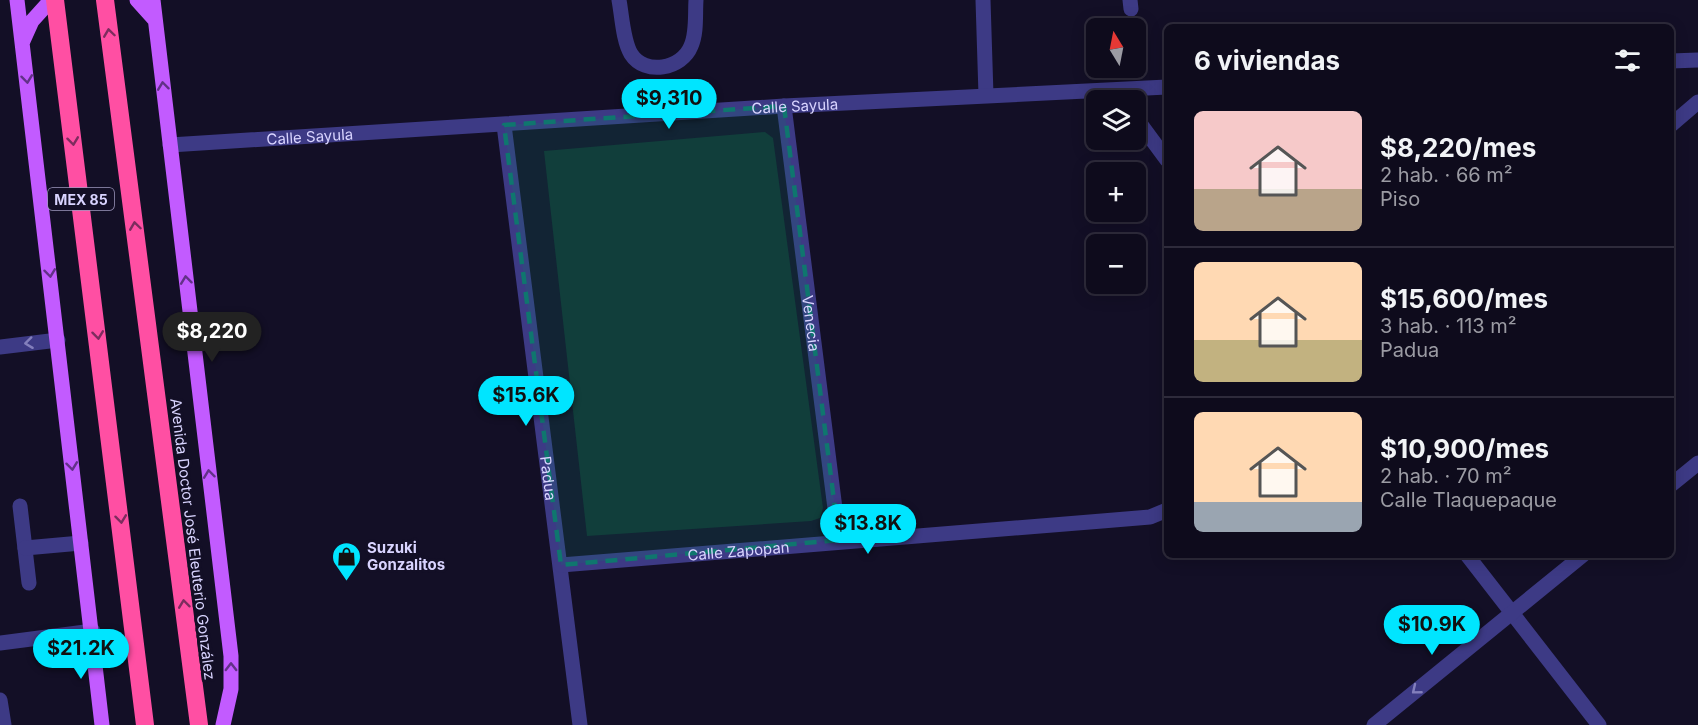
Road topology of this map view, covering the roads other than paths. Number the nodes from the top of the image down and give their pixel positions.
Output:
1 (17, 0) edge
2 (53, 0) edge
3 (105, 0) edge
4 (137, 0) edge
5 (153, 0) edge
6 (619, 0) edge
7 (696, 0) edge
8 (982, 0) edge
9 (155, 20) junction
10 (22, 43) junction
11 (1698, 60) edge
12 (1674, 61) edge
13 (1164, 87) edge
14 (1146, 90) edge
15 (986, 95) junction
16 (1086, 95) edge
17 (1698, 102) edge
18 (783, 106) junction
19 (1674, 122) edge
20 (504, 124) junction
21 (1146, 131) edge
22 (170, 145) junction
23 (1164, 155) edge
24 (58, 340) junction
25 (0, 347) edge
26 (1698, 463) edge
27 (1674, 483) edge
28 (21, 506) dead end
29 (1164, 511) edge
30 (839, 540) junction
31 (81, 543) junction
32 (25, 548) junction
33 (1469, 558) edge
34 (1579, 558) edge
35 (561, 565) junction
36 (29, 583) dead end
37 (1510, 613) junction
38 (93, 631) junction
39 (0, 643) edge
40 (0, 700) edge
41 (4, 725) edge
42 (102, 725) edge
43 (146, 725) edge
44 (199, 725) edge
45 (224, 725) edge
46 (580, 725) edge
47 (1374, 725) edge
48 (1599, 725) edge

1 - 10 main road
2 - 10 main road
2 -> 43 highway, MEX 85
44 -> 3 highway, Avenida Doctor José Eleuterio González / MEX 85
4 - 9 main road
5 - 9 main road, Avenida Doctor José Eleuterio González
6 - 7 street
8 - 15 street
22 -> 9 main road, Avenida Doctor José Eleuterio González
10 -> 24 main road
11 - 12 street
13 - 14 street, Calle Sayula
15 - 16 street, Calle Sayula
15 - 18 street, Calle Sayula
17 - 19 street
18 - 20 street, Calle Sayula
18 - 30 street, Venecia
20 - 22 street, Calle Sayula
20 - 35 street, Padua
21 - 23 street
45 -> 22 main road, Avenida Doctor José Eleuterio González
24 -> 25 street
24 -> 31 main road
26 - 27 street
28 - 32 street
29 - 30 street, Calle Zapopan
30 - 35 street, Calle Zapopan
31 - 32 street
31 - 38 main road
32 - 36 street
33 - 37 street
34 - 37 street
35 - 46 street, Padua
37 -> 47 street
37 - 48 street
38 - 39 street
38 - 42 main road
40 - 41 street

